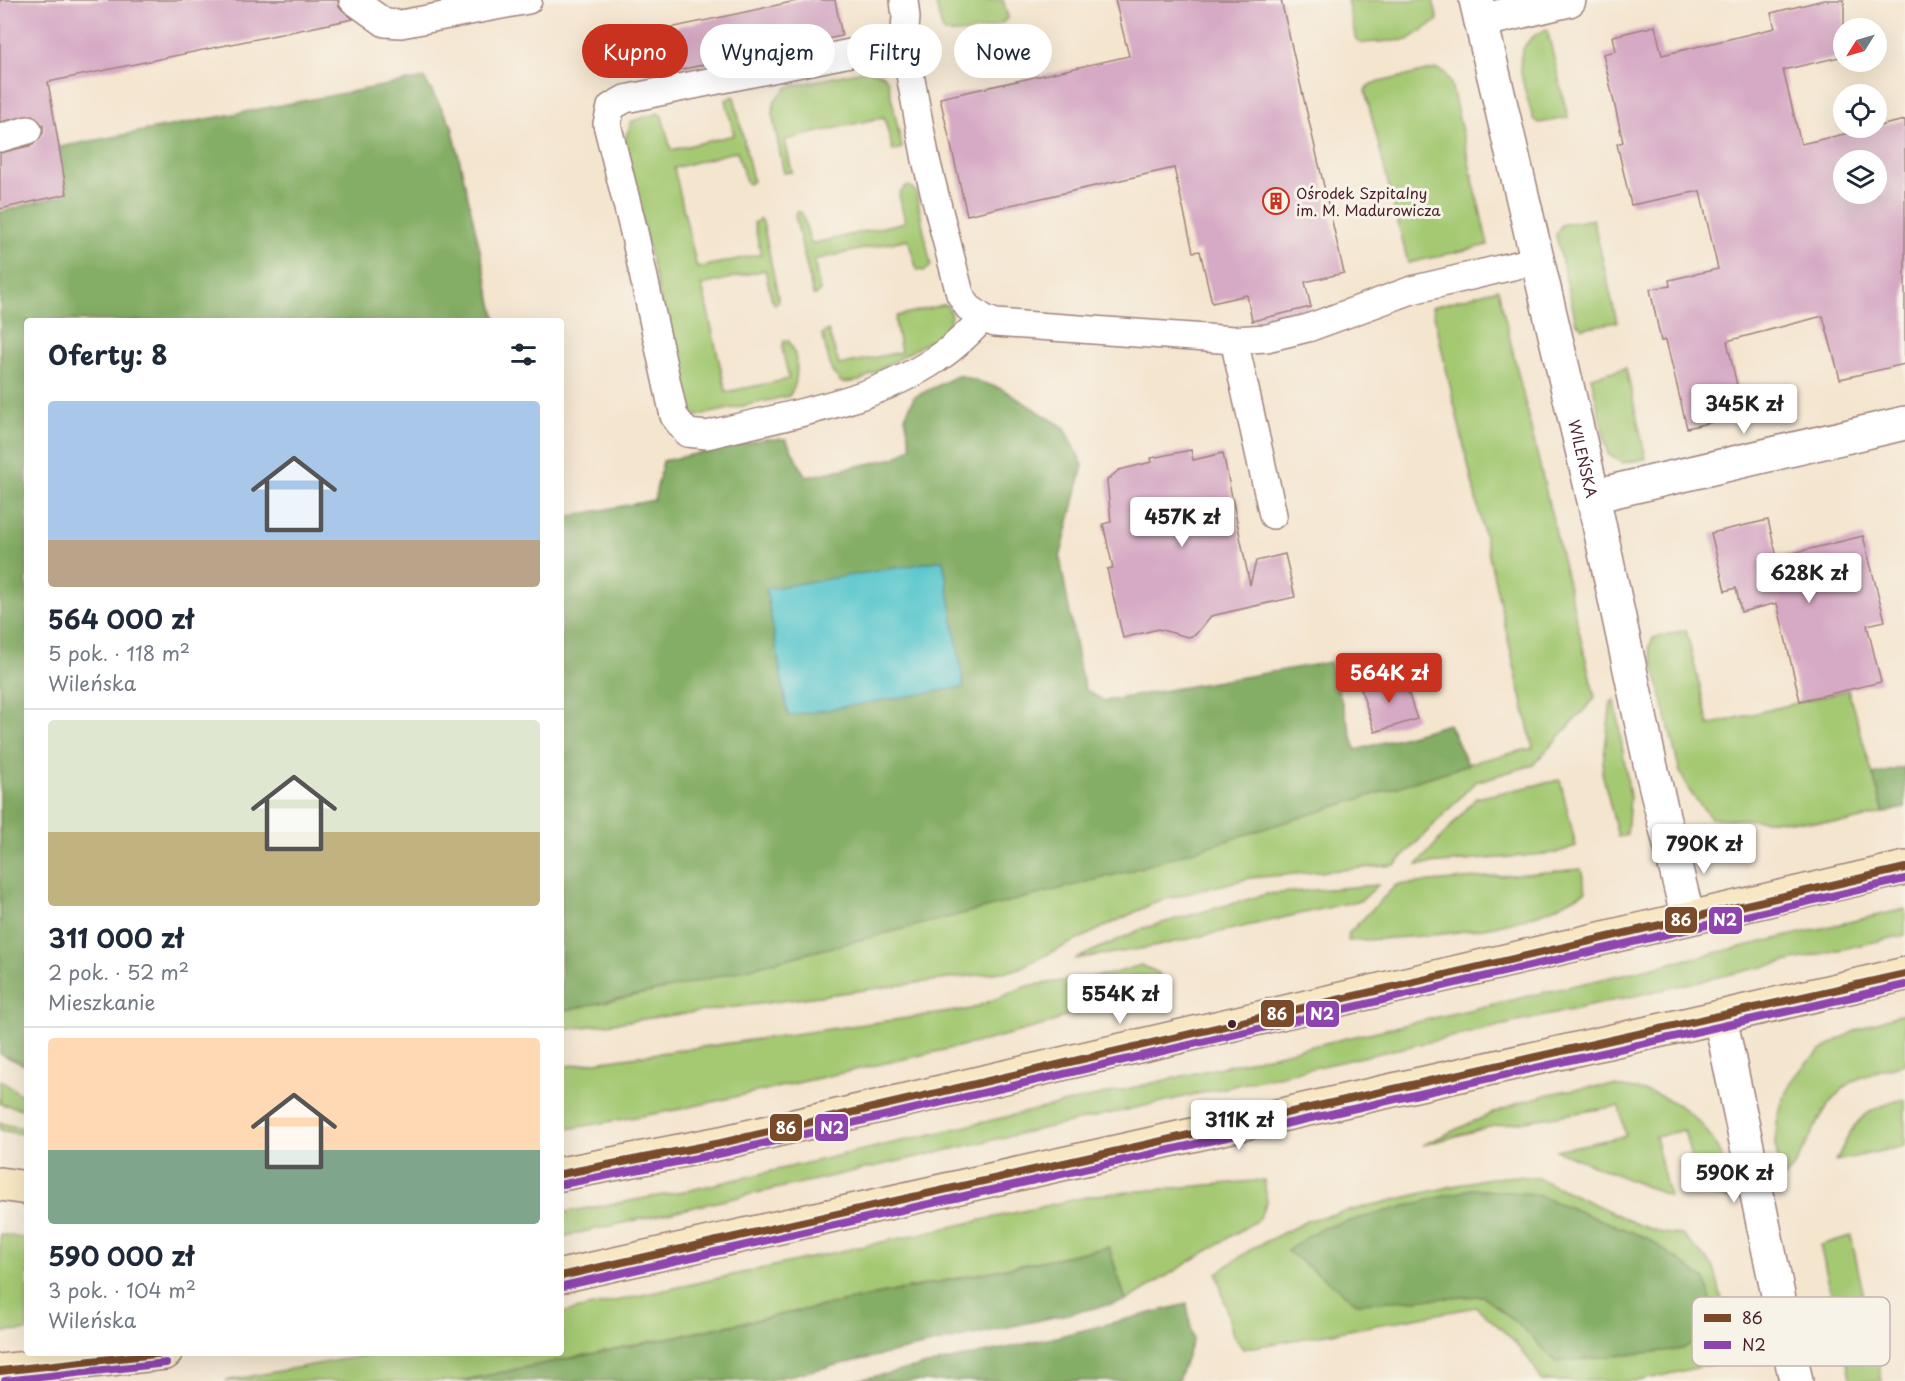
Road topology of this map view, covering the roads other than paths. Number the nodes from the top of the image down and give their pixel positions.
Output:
1 (352, 0) edge
2 (528, 0) edge
3 (904, 0) edge
4 (1569, 0) edge
5 (1478, 10) edge
6 (905, 24) edge
7 (847, 54) edge
8 (911, 78) edge
9 (28, 130) dead end
10 (0, 138) edge
11 (1538, 260) junction
12 (983, 318) junction
13 (1234, 340) junction
14 (1905, 423) edge
15 (1593, 496) junction
16 (1273, 515) dead end
17 (1905, 868) edge
18 (1688, 918) junction
19 (1905, 974) edge
20 (1720, 1017) junction
21 (564, 1173) edge
22 (0, 1184) edge
23 (24, 1188) edge
24 (564, 1275) edge
25 (1778, 1297) edge
26 (138, 1356) edge
27 (1793, 1366) edge
28 (0, 1371) edge
29 (1796, 1381) edge

1 - 2 lane
3 - 6 lane
4 - 5 street
5 - 11 street, WILEŃSKA
7 - 12 lane
8 - 12 lane
9 - 10 lane
11 - 13 lane
11 - 15 street, WILEŃSKA
12 - 13 lane
13 - 16 lane
14 - 15 street
15 - 18 street, WILEŃSKA
17 - 18 main road
18 - 21 main road
19 - 20 main road
20 - 24 main road
20 - 25 street
22 - 23 main road
26 - 28 main road
27 - 29 street

